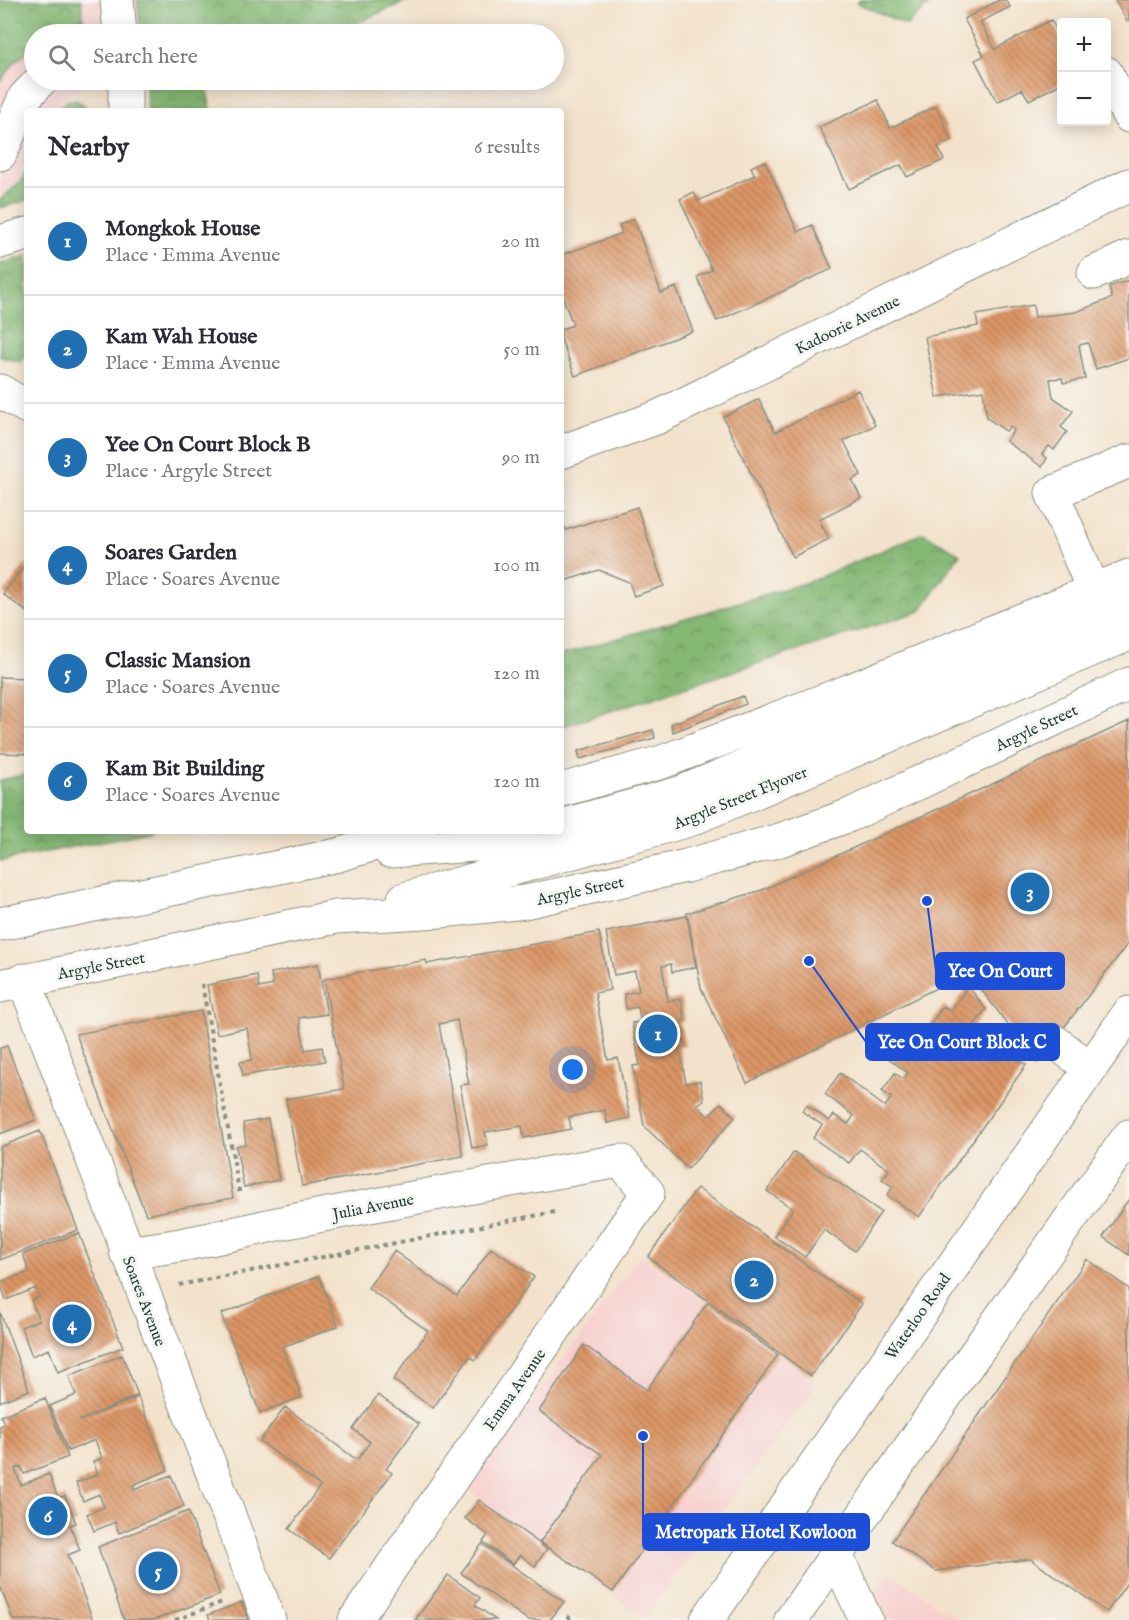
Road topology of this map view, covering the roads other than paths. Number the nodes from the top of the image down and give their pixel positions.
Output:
1 (117, 0) edge
2 (119, 24) edge
3 (1111, 81) edge
4 (33, 90) edge
5 (125, 90) edge
6 (125, 108) edge
7 (1129, 116) edge
8 (0, 154) edge
9 (1129, 185) edge
10 (24, 235) edge
11 (0, 242) edge
12 (1129, 257) edge
13 (1094, 273) dead end
14 (0, 391) edge
15 (24, 405) edge
16 (564, 451) edge
17 (1129, 461) edge
18 (1129, 576) edge
19 (1094, 591) junction
20 (1129, 606) edge
21 (1129, 634) edge
22 (1129, 684) edge
23 (564, 789) edge
24 (564, 825) edge
25 (409, 834) edge
26 (540, 834) edge
27 (338, 855) junction
28 (507, 856) junction
29 (336, 918) junction
30 (0, 924) edge
31 (12, 983) edge
32 (1129, 1013) edge
33 (1054, 1041) dead end
34 (1090, 1068) junction
35 (1129, 1136) edge
36 (621, 1161) joint
37 (126, 1252) junction
38 (836, 1555) junction
39 (269, 1620) edge
40 (355, 1620) edge
41 (706, 1620) edge
42 (791, 1620) edge
43 (866, 1620) edge

1 - 2 main road
3 - 7 main road
4 - 8 main road
5 - 6 main road
9 - 16 main road, Kadoorie Avenue
10 - 11 main road
12 - 13 main road
14 - 15 main road
17 - 19 main road
18 - 19 main road
19 - 23 main road
20 - 24 main road, Argyle Street Flyover
21 - 28 main road, Argyle Street Flyover
22 - 29 main road, Argyle Street
25 - 27 main road
26 - 28 main road, Argyle Street Flyover
27 - 28 main road, Argyle Street Flyover
27 - 30 main road
28 - 29 main road, Argyle Street Flyover
29 - 31 main road, Argyle Street
31 - 37 main road, Soares Avenue
32 - 34 main road, Waterloo Road
33 - 34 main road
34 - 41 main road, Waterloo Road
35 - 38 main road
36 - 37 main road, Julia Avenue
36 - 40 main road, Emma Avenue
37 - 39 main road, Soares Avenue
38 - 42 main road
38 - 43 main road

